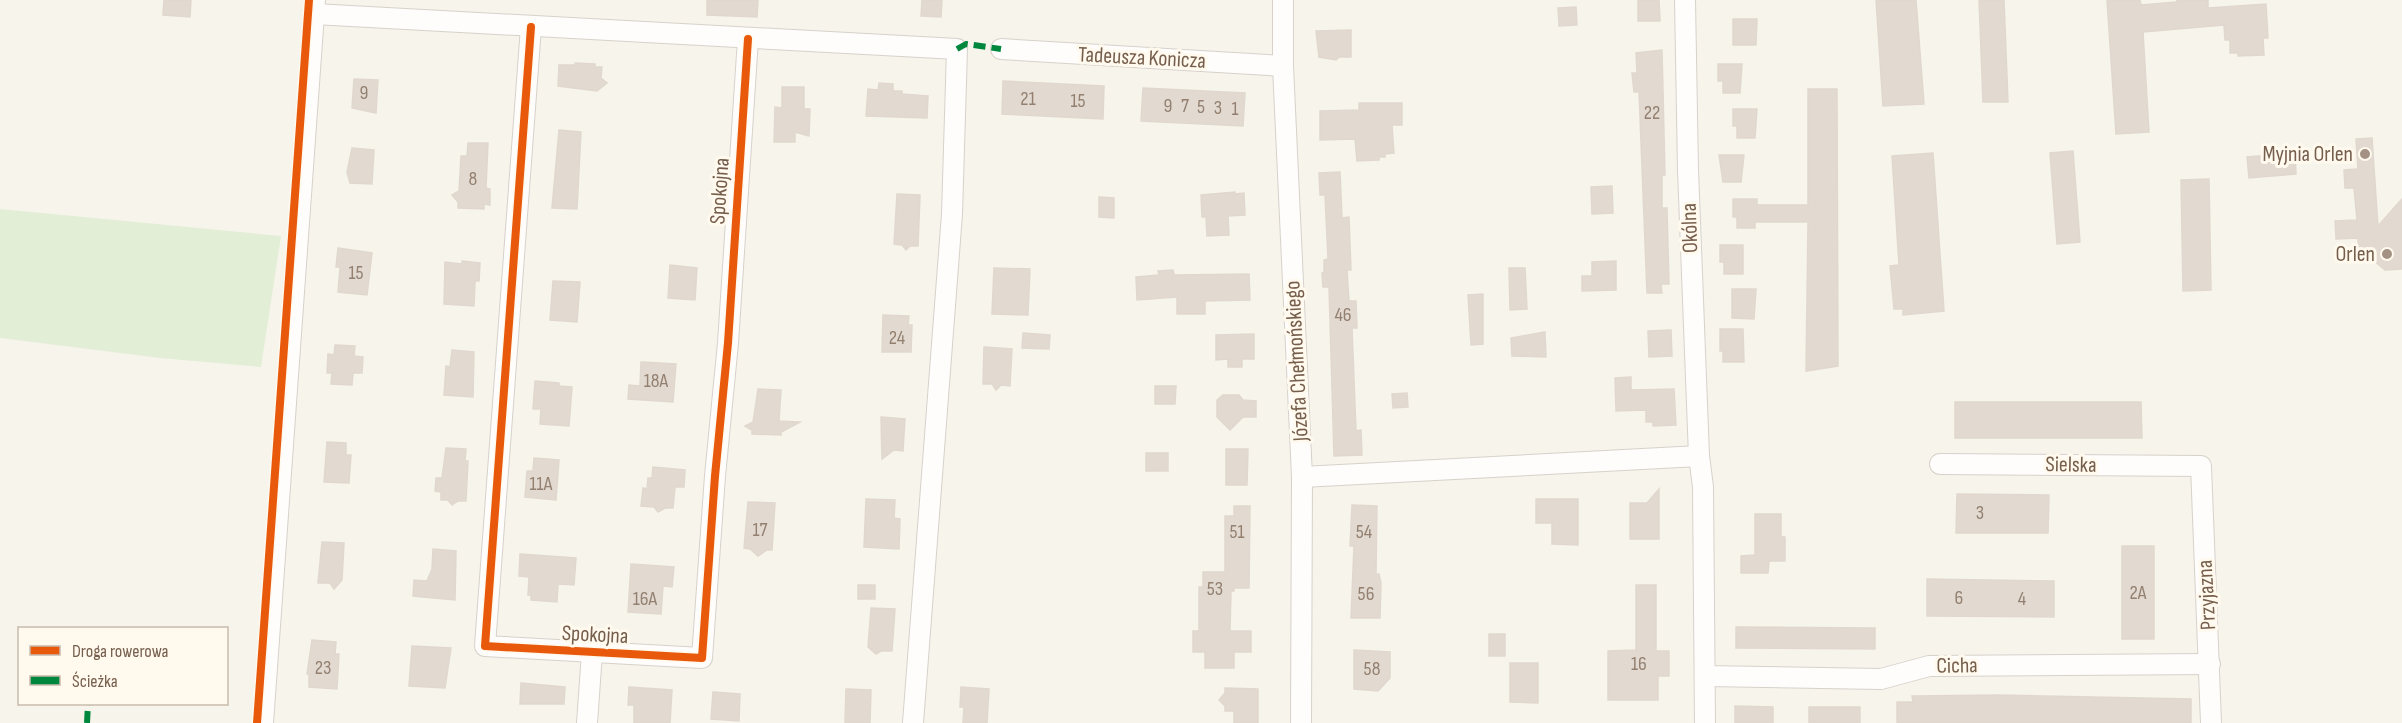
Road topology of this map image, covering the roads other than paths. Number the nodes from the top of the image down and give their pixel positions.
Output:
1 (1284, 0) edge
2 (1685, 0) edge
3 (314, 7) edge
4 (531, 27) junction
5 (748, 39) junction
6 (1001, 49) dead end
7 (1284, 66) junction
8 (1699, 456) junction
9 (1940, 464) dead end
10 (2201, 466) joint
11 (1302, 477) junction
12 (592, 653) junction
13 (2210, 664) junction
14 (1706, 676) junction
15 (263, 723) edge
16 (587, 723) edge
17 (913, 723) edge
18 (1300, 723) edge
19 (1705, 723) edge
20 (2211, 723) edge

1 - 7 street, Józefa Chełmońskiego
2 - 8 street, Okólna
3 - 4 street
3 - 15 street
4 - 5 street
4 - 12 street, Spokojna
5 - 12 street, Spokojna
5 - 17 street
6 - 7 street, Tadeusza Konicza
7 - 11 street, Józefa Chełmońskiego
8 - 11 street
8 - 14 street, Okólna
9 - 10 street, Sielska
10 - 13 street, Przyjazna
11 - 18 street, Józefa Chełmońskiego
12 - 16 street, Spokojna
13 - 14 street, Cicha
13 - 20 street, Przyjazna
14 - 19 street, Okólna

